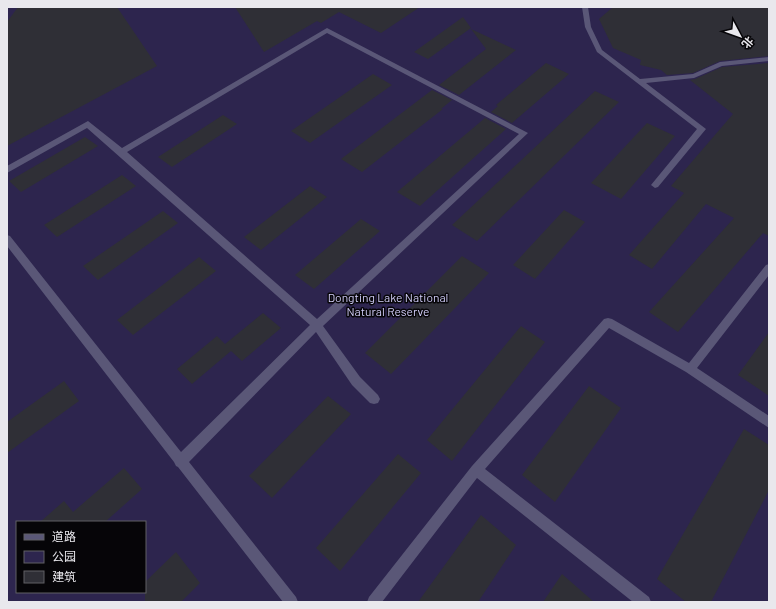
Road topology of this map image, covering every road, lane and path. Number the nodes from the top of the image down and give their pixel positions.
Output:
1 (585, 7) edge
2 (769, 59) edge
3 (638, 81) junction
4 (121, 152) junction
5 (7, 170) edge
6 (655, 185) dead end
7 (7, 239) edge
8 (769, 268) edge
9 (316, 324) junction
10 (690, 369) junction
11 (374, 399) dead end
12 (769, 423) edge
13 (180, 462) junction
14 (476, 470) junction
15 (291, 602) edge
16 (374, 602) edge
17 (644, 602) edge

1 - 3 street
2 - 3 street
3 - 6 street
4 - 5 street
4 - 9 street
4 - 9 street
7 - 13 street
8 - 10 street
9 - 11 street
9 - 13 street
10 - 12 street
10 - 14 street
13 - 15 street
14 - 16 street
14 - 17 street

